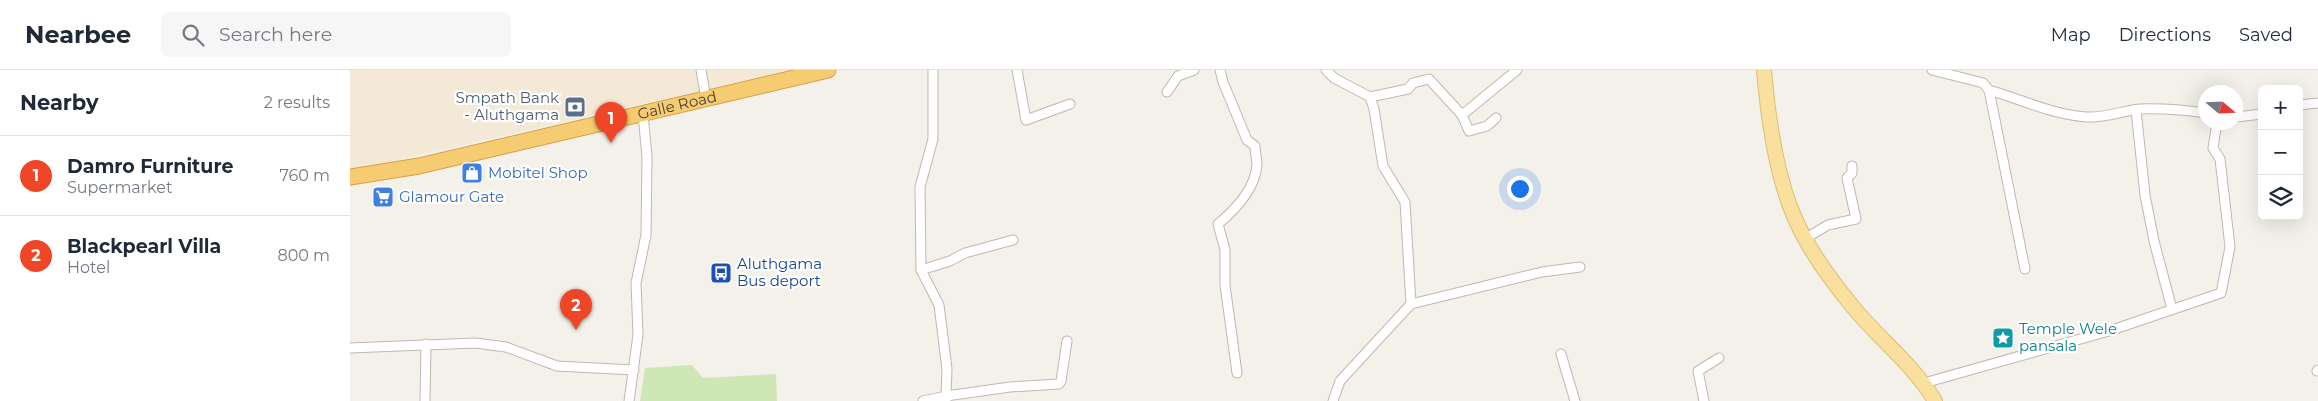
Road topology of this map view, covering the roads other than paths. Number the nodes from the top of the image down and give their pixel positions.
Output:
1 (701, 70) edge
2 (828, 70) edge
3 (933, 70) edge
4 (1017, 70) edge
5 (1194, 70) edge
6 (1220, 70) edge
7 (1326, 70) edge
8 (1517, 70) edge
9 (1764, 70) edge
10 (1932, 70) edge
11 (1989, 90) junction
12 (1167, 92) dead end
13 (1370, 97) junction
14 (706, 99) junction
15 (2318, 102) edge
16 (1070, 104) dead end
17 (2303, 104) edge
18 (2136, 110) junction
19 (2198, 112) edge
20 (642, 114) junction
21 (2258, 114) edge
22 (1462, 115) junction
23 (2243, 116) edge
24 (1496, 118) dead end
25 (2216, 130) edge
26 (1852, 166) dead end
27 (350, 178) edge
28 (1806, 238) junction
29 (1013, 240) dead end
30 (1580, 267) dead end
31 (2025, 269) dead end
32 (921, 270) junction
33 (1411, 304) junction
34 (2172, 309) junction
35 (1067, 341) dead end
36 (426, 344) junction
37 (350, 348) edge
38 (1561, 354) dead end
39 (1719, 358) dead end
40 (634, 370) junction
41 (1237, 373) dead end
42 (1924, 383) junction
43 (946, 399) edge
44 (425, 401) edge
45 (630, 401) edge
46 (923, 401) edge
47 (1333, 401) edge
48 (1575, 401) edge
49 (1704, 401) edge
50 (1935, 401) edge

1 - 14 street
2 - 14 highway, Galle Road
3 - 32 street
4 - 16 street
5 - 12 street
6 - 41 street
7 - 13 street
8 - 22 street
9 - 28 main road
10 - 11 street
11 - 18 street
11 - 31 street
13 - 22 street
13 - 33 street
14 - 20 highway, Galle Road
15 - 17 street
18 - 19 street
18 - 34 street
20 - 27 highway, Galle Road
20 - 40 street
21 - 23 street
22 - 24 street
25 - 34 street
26 - 28 street
28 - 42 main road
29 - 32 street
30 - 33 street
32 - 43 street
33 - 47 street
34 - 42 street
35 - 43 street
36 - 37 street
36 - 40 street
36 - 44 street
38 - 48 street
39 - 49 street
40 - 45 street
42 - 50 main road
43 - 46 street

